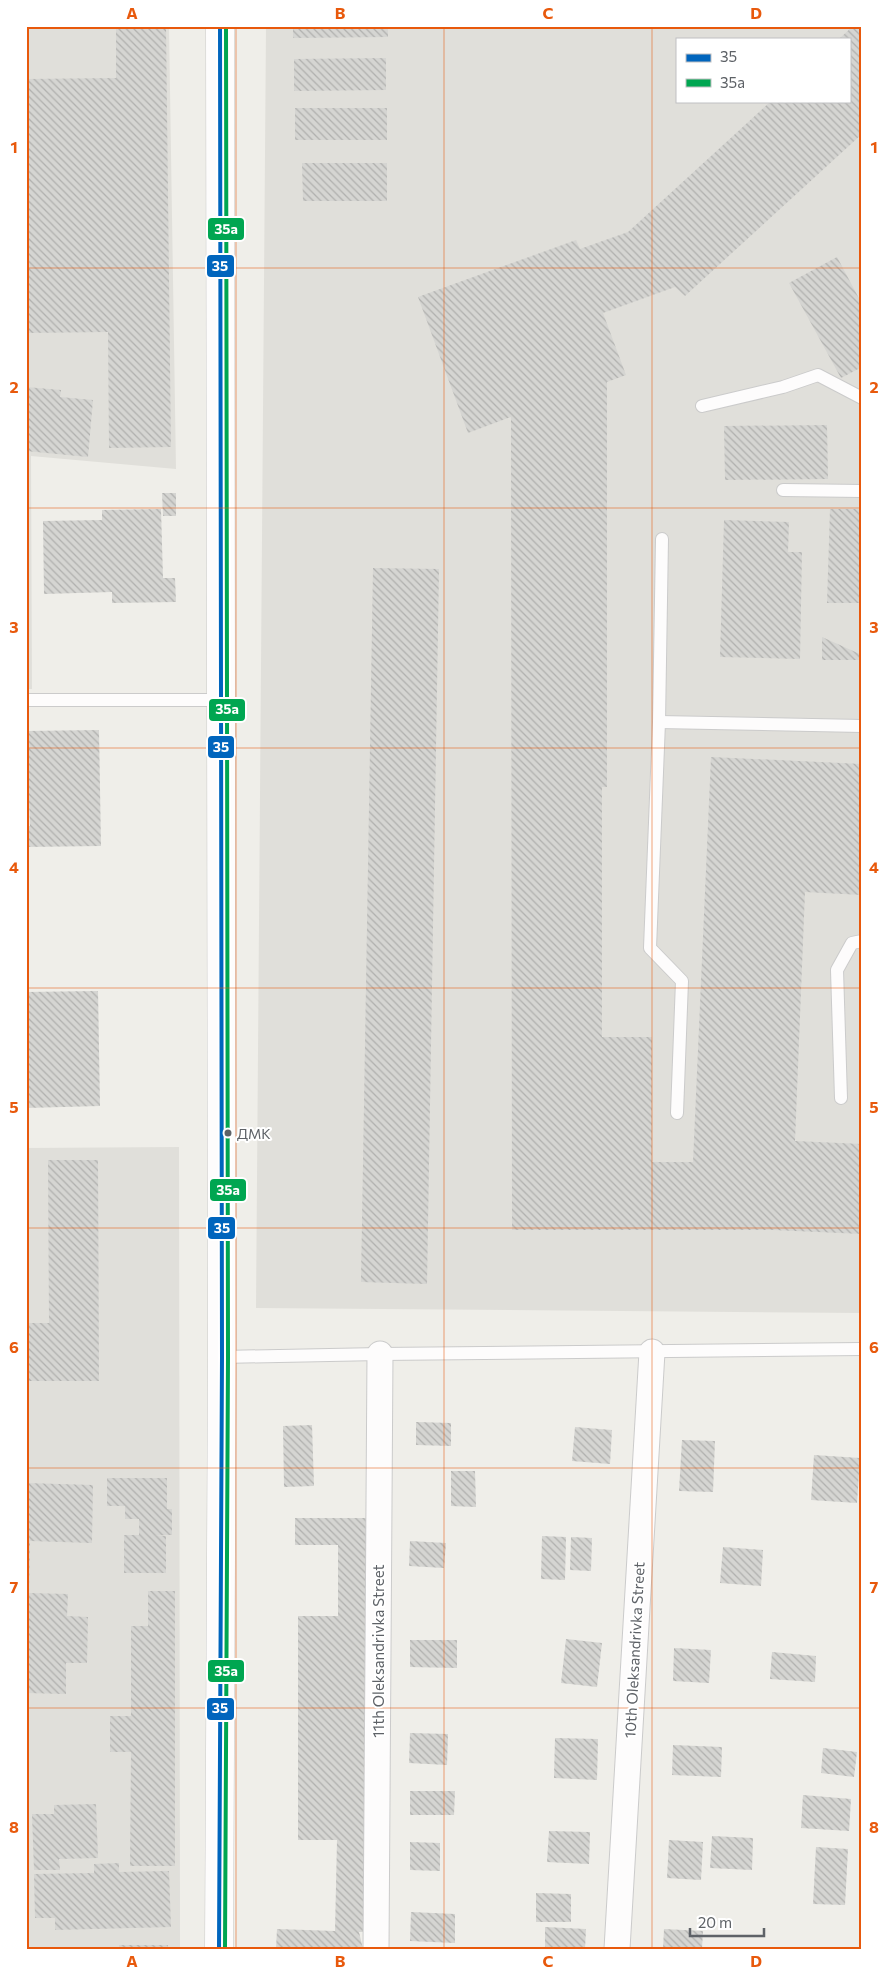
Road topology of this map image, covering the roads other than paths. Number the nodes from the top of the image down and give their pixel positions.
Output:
1 (220, 26) edge
2 (862, 398) edge
3 (702, 406) dead end
4 (783, 490) dead end
5 (862, 492) edge
6 (662, 539) dead end
7 (26, 700) edge
8 (221, 700) junction
9 (658, 722) junction
10 (862, 726) edge
11 (862, 941) edge
12 (840, 1098) dead end
13 (677, 1113) dead end
14 (862, 1350) edge
15 (652, 1352) junction
16 (380, 1354) junction
17 (222, 1357) junction
18 (219, 1949) edge
19 (376, 1949) edge
20 (617, 1949) edge

1 - 8 main road
2 - 3 lane
4 - 5 lane
6 - 9 lane
7 - 8 lane
8 - 17 main road
9 - 10 lane
9 - 13 lane
11 - 12 lane
14 - 15 lane
15 - 16 lane
15 - 20 street, 10th Oleksandrivka Street
16 - 17 lane
16 - 19 street, 11th Oleksandrivka Street
17 - 18 main road

